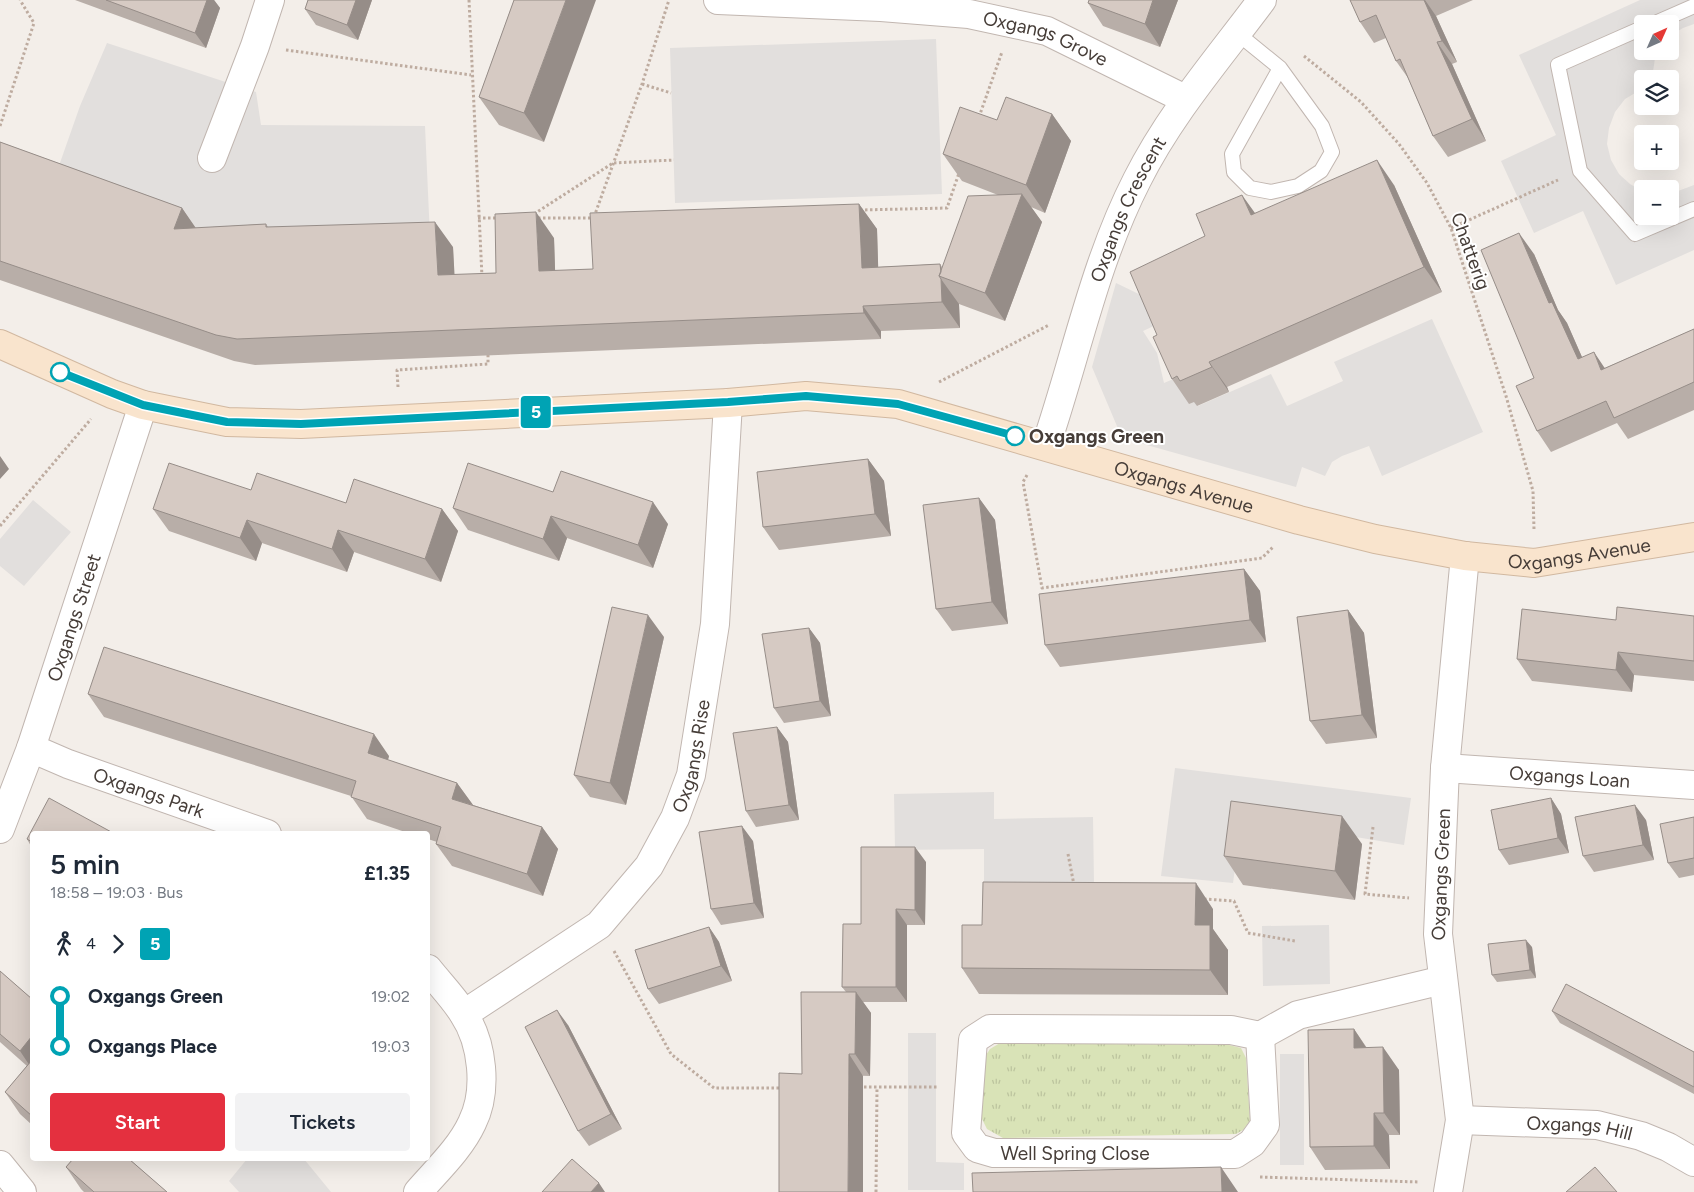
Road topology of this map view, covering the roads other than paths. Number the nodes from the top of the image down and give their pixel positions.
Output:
1 (270, 0) edge
2 (718, 0) edge
3 (1262, 0) edge
4 (1694, 6) edge
5 (1674, 15) edge
6 (1634, 32) edge
7 (1237, 33) junction
8 (1280, 68) junction
9 (1185, 99) junction
10 (212, 158) dead end
11 (1694, 208) edge
12 (0, 344) edge
13 (728, 402) junction
14 (143, 405) junction
15 (1046, 445) junction
16 (1694, 537) edge
17 (1465, 556) junction
18 (31, 748) junction
19 (1445, 768) junction
20 (1694, 785) edge
21 (0, 829) edge
22 (258, 831) edge
23 (430, 971) edge
24 (1443, 980) junction
25 (464, 1014) junction
26 (1260, 1036) junction
27 (1460, 1120) junction
28 (1694, 1162) edge
29 (0, 1164) edge
30 (1449, 1188) edge
31 (22, 1192) edge
32 (418, 1192) edge

1 - 10 street
2 - 9 street, Oxgangs Grove
3 - 7 street, Oxgangs Crescent
4 - 5 lane
6 - 11 lane
7 - 8 lane
7 - 9 street, Oxgangs Crescent
8 - 8 lane
9 - 15 street, Oxgangs Crescent
12 - 14 street, Oxgangs Avenue
13 - 14 street, Oxgangs Avenue
13 - 15 street, Oxgangs Avenue
13 - 25 street, Oxgangs Rise
14 - 18 street, Oxgangs Street
15 - 17 street, Oxgangs Avenue
16 - 17 street, Oxgangs Avenue
17 - 19 street, Oxgangs Green
18 - 21 street, Oxgangs Street
18 - 22 street, Oxgangs Park
19 - 20 street, Oxgangs Loan
19 - 24 street, Oxgangs Green
23 - 25 street
24 - 26 street
24 - 27 street, Oxgangs Green
25 - 32 street
26 - 26 street, Well Spring Close
27 - 28 street, Oxgangs Hill
27 - 30 street, Oxgangs Green
29 - 31 street

